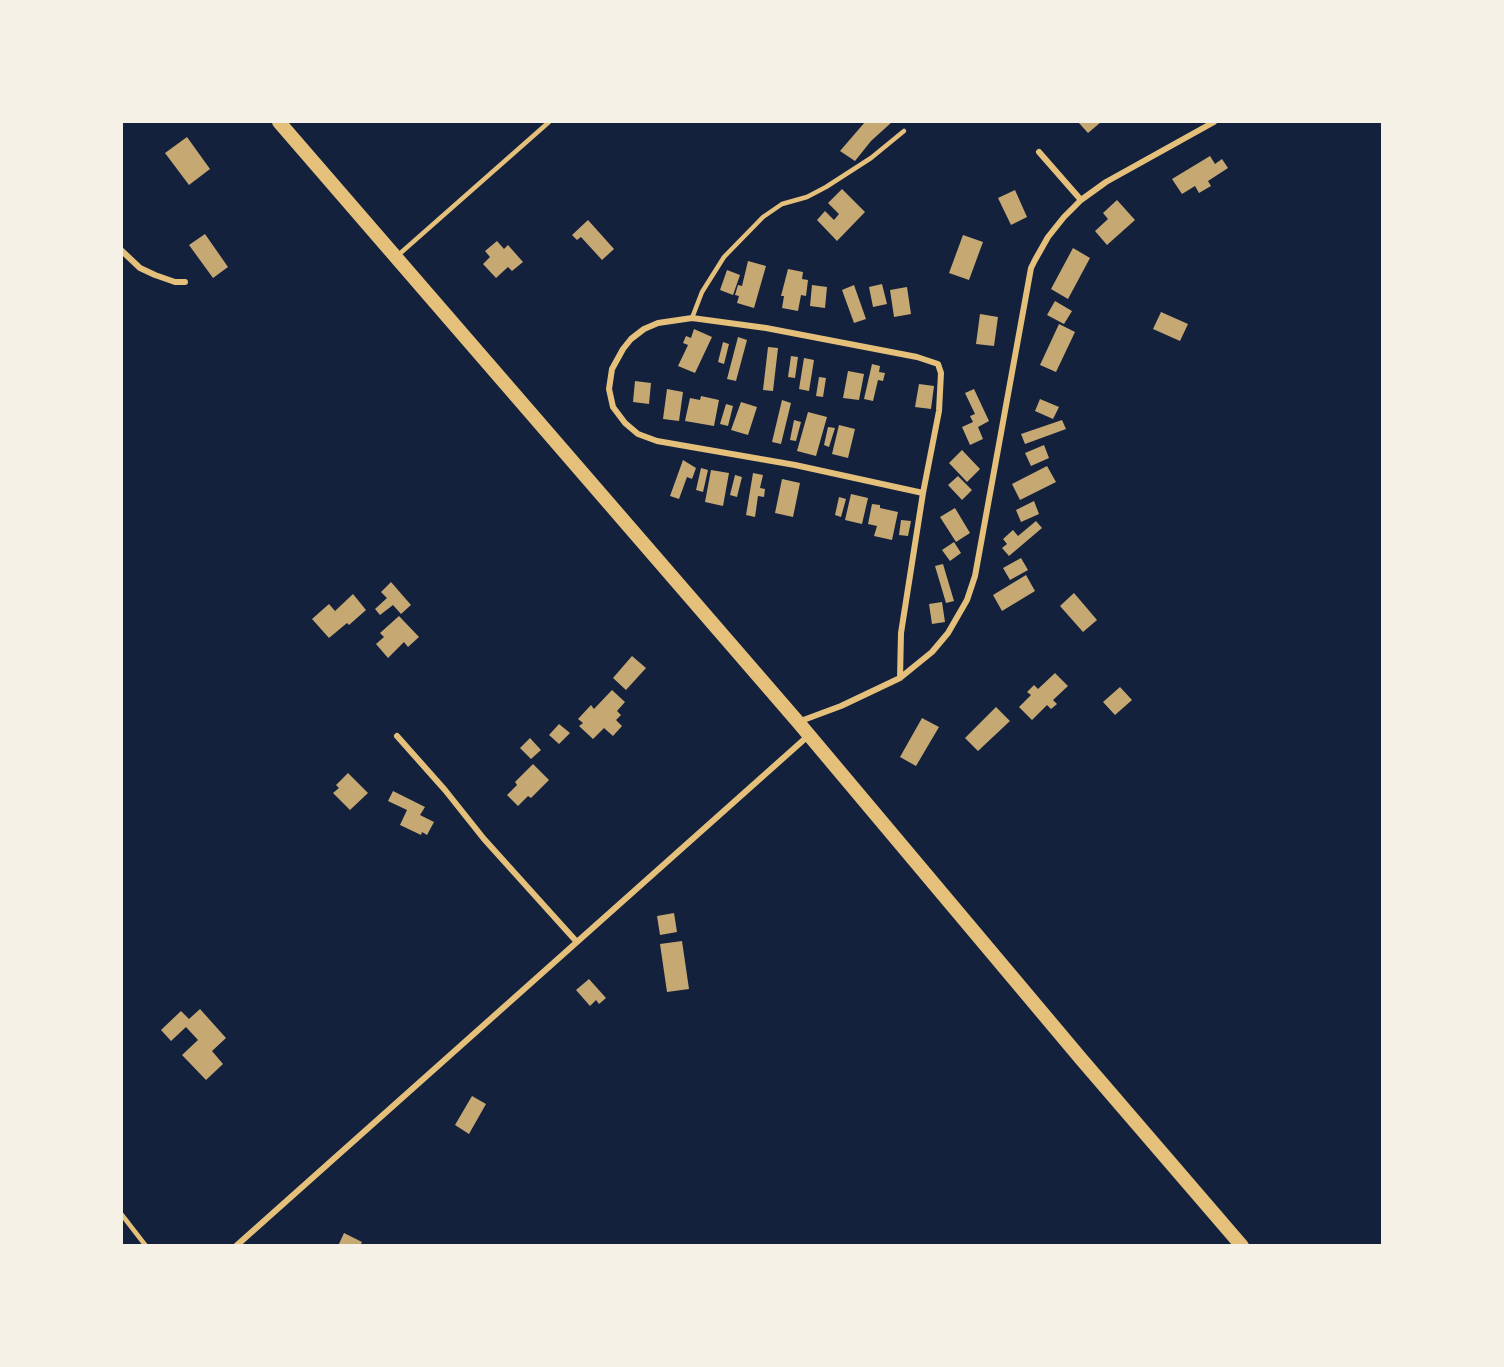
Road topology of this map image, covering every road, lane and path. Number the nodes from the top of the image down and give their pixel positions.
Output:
1 (279, 122) edge
2 (549, 122) edge
3 (1214, 122) edge
4 (904, 131) dead end
5 (1039, 152) dead end
6 (1081, 200) junction
7 (122, 251) edge
8 (396, 257) junction
9 (185, 282) dead end
10 (692, 318) junction
11 (923, 494) junction
12 (900, 678) junction
13 (798, 722) junction
14 (809, 735) junction
15 (398, 736) dead end
16 (576, 941) junction
17 (122, 1215) edge
18 (146, 1245) edge
19 (236, 1245) edge
20 (1242, 1245) edge

1 - 8 main road
2 - 8 lane
3 - 6 street
4 - 10 lane
5 - 6 street
6 - 12 street
7 - 9 street
8 - 13 main road
10 - 11 street
10 - 11 street
11 - 12 street
12 - 13 street
13 - 14 main road
14 - 16 street
14 - 20 main road
15 - 16 street
16 - 19 street
17 - 18 lane

